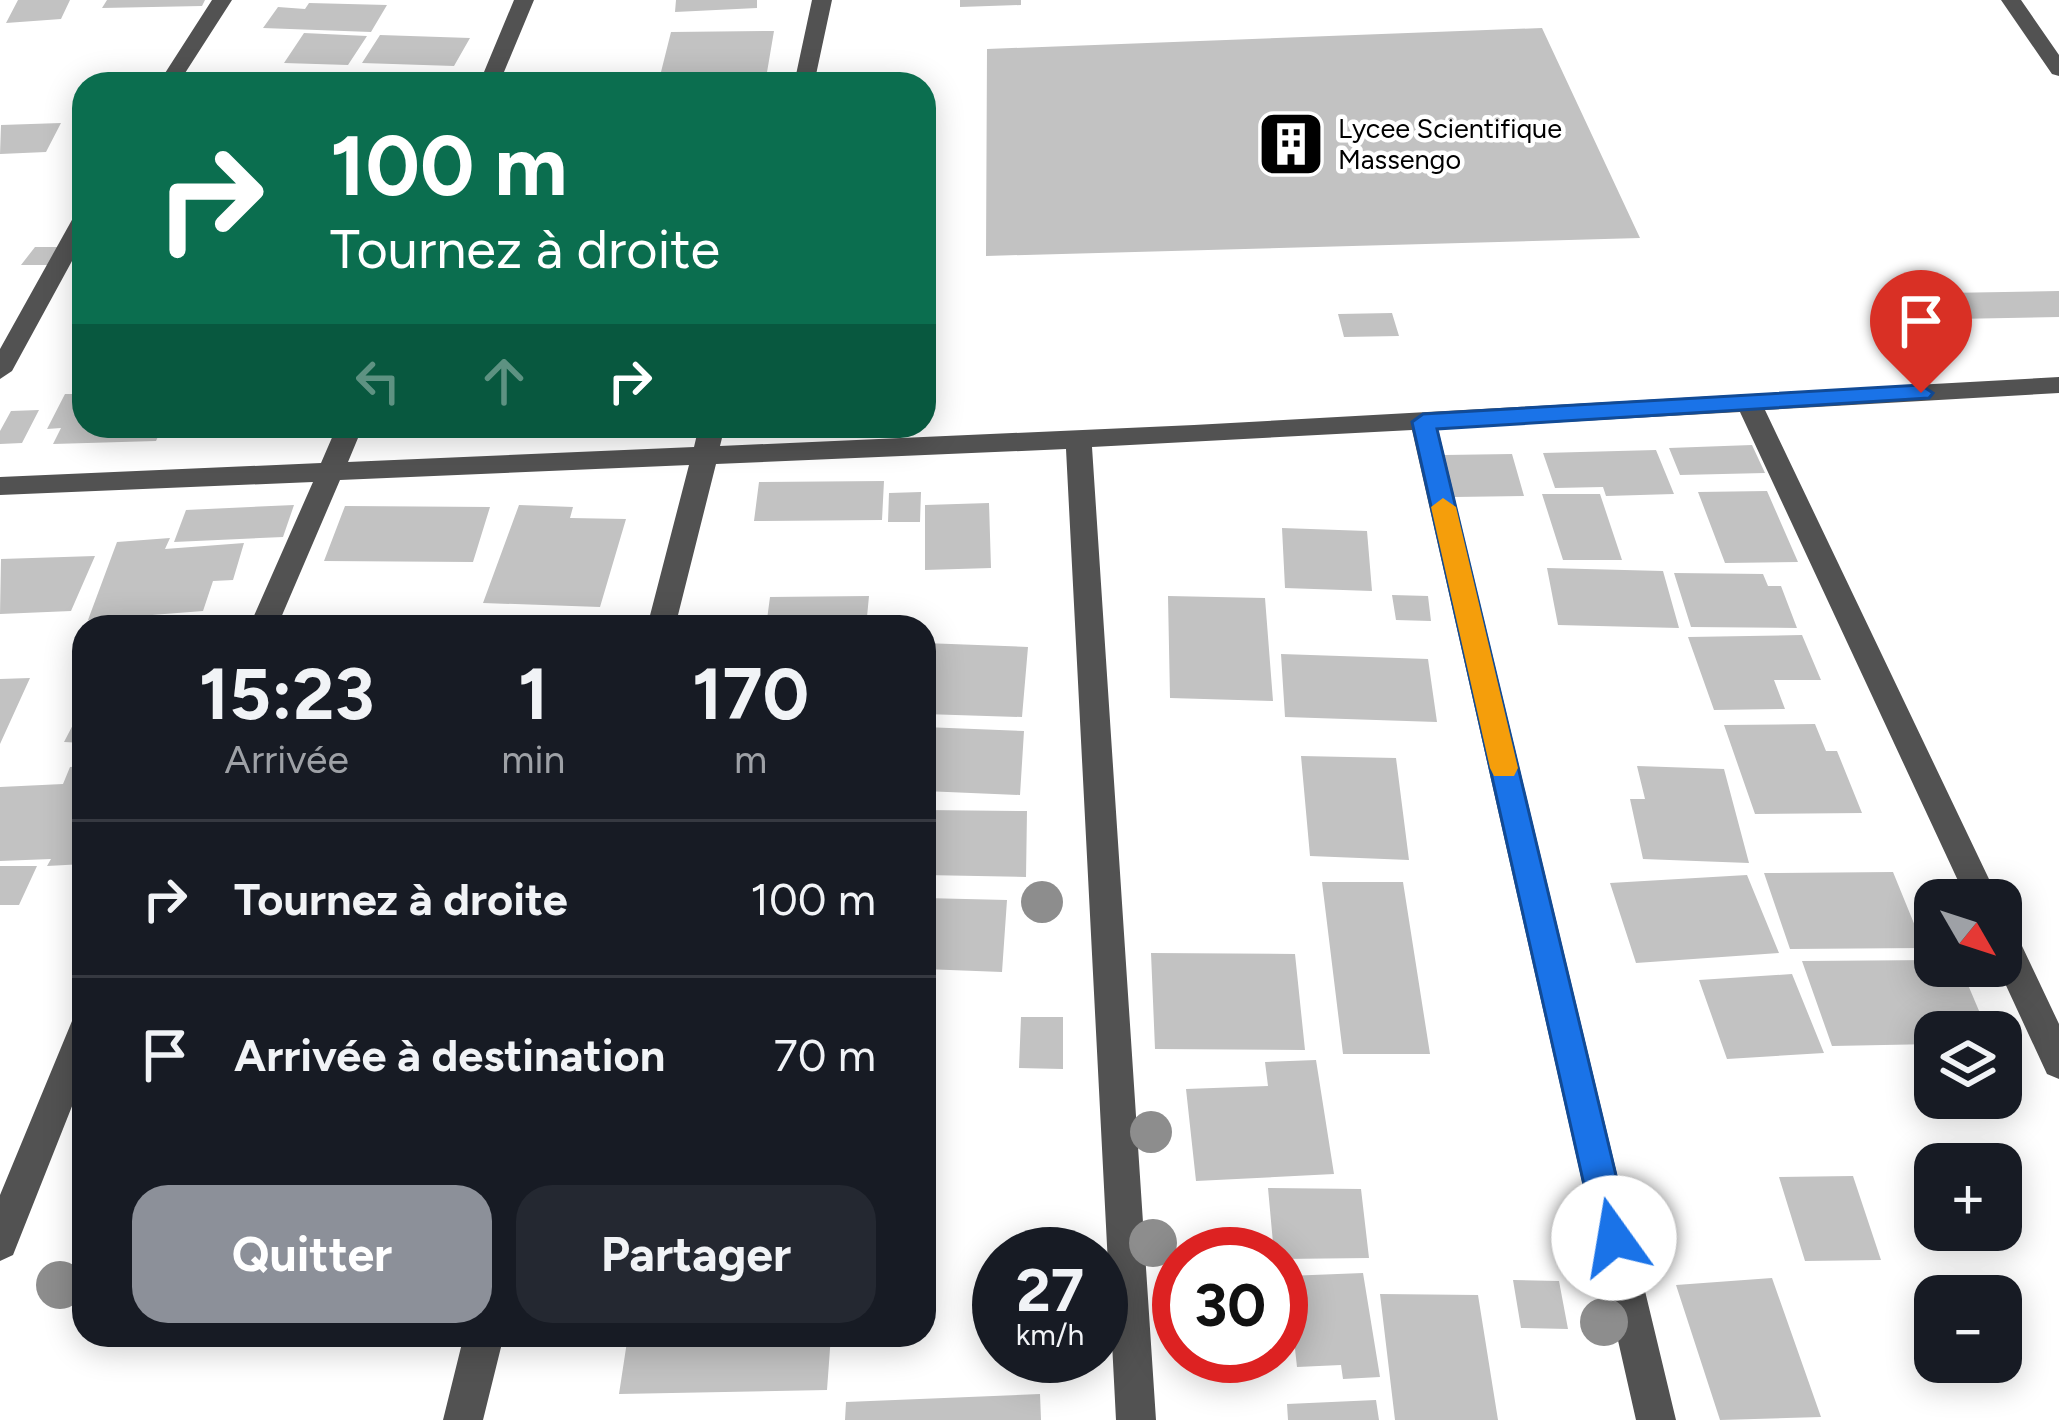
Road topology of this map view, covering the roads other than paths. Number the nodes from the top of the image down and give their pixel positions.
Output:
1 (222, 0) edge
2 (524, 0) edge
3 (822, 0) edge
4 (2011, 0) edge
5 (2059, 70) edge
6 (176, 72) edge
7 (495, 72) edge
8 (807, 72) edge
9 (72, 240) edge
10 (0, 371) edge
11 (2056, 390) edge
12 (1749, 403) junction
13 (1423, 422) junction
14 (345, 438) edge
15 (708, 438) edge
16 (1078, 440) junction
17 (703, 456) junction
18 (331, 472) junction
19 (0, 486) edge
20 (268, 615) edge
21 (664, 615) edge
22 (1973, 879) edge
23 (2022, 983) edge
24 (2059, 1061) edge
25 (72, 1062) edge
26 (0, 1242) edge
27 (481, 1347) edge
28 (463, 1420) edge
29 (1136, 1420) edge
30 (1656, 1420) edge

1 - 6 street
2 - 7 street
3 - 8 street
4 - 5 street
9 - 10 street
11 - 12 street
12 - 13 street
12 - 22 street
13 - 16 street
13 - 30 street
14 - 18 street
15 - 17 street
16 - 17 street
16 - 29 street
17 - 18 street
17 - 21 street
18 - 19 street
18 - 20 street
23 - 24 street
25 - 26 street
27 - 28 street

